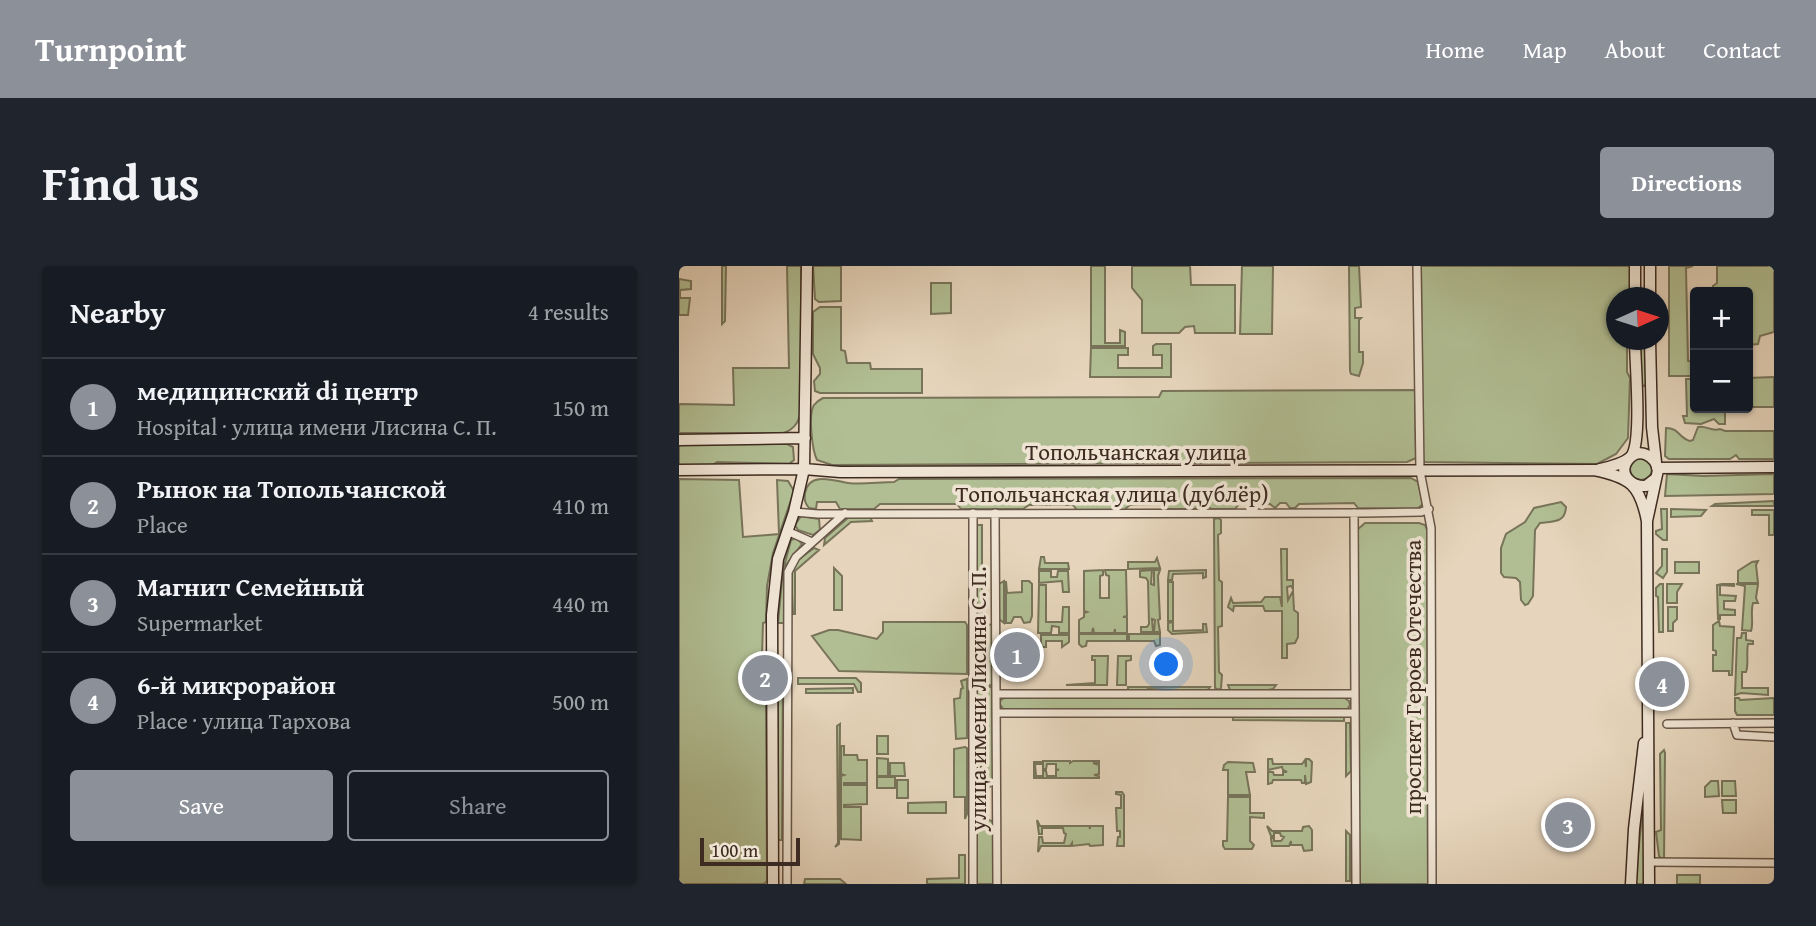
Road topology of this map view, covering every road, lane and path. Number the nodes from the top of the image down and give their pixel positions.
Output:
1 (807, 266) edge
2 (1417, 266) edge
3 (1635, 266) edge
4 (1650, 266) edge
5 (1635, 287) edge
6 (1650, 287) edge
7 (1635, 350) edge
8 (1650, 350) edge
9 (1636, 390) junction
10 (1651, 390) junction
11 (805, 438) junction
12 (679, 440) edge
13 (1631, 457) junction
14 (1774, 467) edge
15 (804, 469) junction
16 (679, 470) edge
17 (1594, 470) junction
18 (1656, 470) junction
19 (1420, 471) junction
20 (1632, 484) junction
21 (1429, 509) junction
22 (794, 512) junction
23 (845, 513) junction
24 (973, 513) junction
25 (995, 513) junction
26 (1354, 513) junction
27 (818, 514) junction
28 (1647, 521) junction
29 (827, 530) junction
30 (787, 531) junction
31 (812, 542) junction
32 (997, 694) junction
33 (1355, 694) junction
34 (997, 713) junction
35 (1355, 713) junction
36 (1733, 723) junction
37 (1774, 723) edge
38 (1667, 724) dead end
39 (1647, 730) junction
40 (1774, 737) edge
41 (1649, 862) junction
42 (1774, 863) edge
43 (773, 884) edge
44 (787, 884) edge
45 (973, 884) edge
46 (997, 884) edge
47 (1356, 884) edge
48 (1432, 884) edge
49 (1631, 884) edge
50 (1650, 884) edge

1 - 11 main road
2 - 19 street, проспект Героев Отечества
3 - 5 main road
4 - 6 main road
7 - 9 main road
8 - 10 main road
9 - 10 main road
9 - 13 main road
10 - 18 main road
11 - 12 main road
11 - 15 main road
13 - 17 main road, Топольчанская улица
13 - 18 main road
13 - 20 main road
14 - 18 main road
15 - 16 main road, Топольчанская улица
15 - 19 main road, Топольчанская улица
15 - 22 main road
17 - 19 main road, Топольчанская улица
17 - 20 main road, Топольчанская улица
18 - 20 main road
18 - 28 main road
19 - 21 street, проспект Героев Отечества
20 - 28 main road
21 - 26 street, Топольчанская улица (дублёр)
21 - 48 street, проспект Героев Отечества
22 - 27 street, Топольчанская улица (дублёр)
22 - 30 main road
23 - 24 street, Топольчанская улица (дублёр)
23 - 27 street, Топольчанская улица (дублёр)
23 - 29 street
24 - 25 street, Топольчанская улица (дублёр)
24 - 45 street, улица имени Лисина С. П.
25 - 26 street, Топольчанская улица (дублёр)
25 - 32 street, улица имени Лисина С. П.
26 - 33 street
27 - 29 street
28 - 39 main road
29 - 31 street
30 - 31 street
30 - 43 main road
31 - 44 street
32 - 33 street
32 - 34 street, улица имени Лисина С. П.
33 - 35 street
34 - 35 street
34 - 46 street, улица имени Лисина С. П.
35 - 47 street
36 - 37 street
36 - 38 street
36 - 40 street
39 - 41 main road
39 - 49 main road
41 - 42 street
41 - 50 main road

